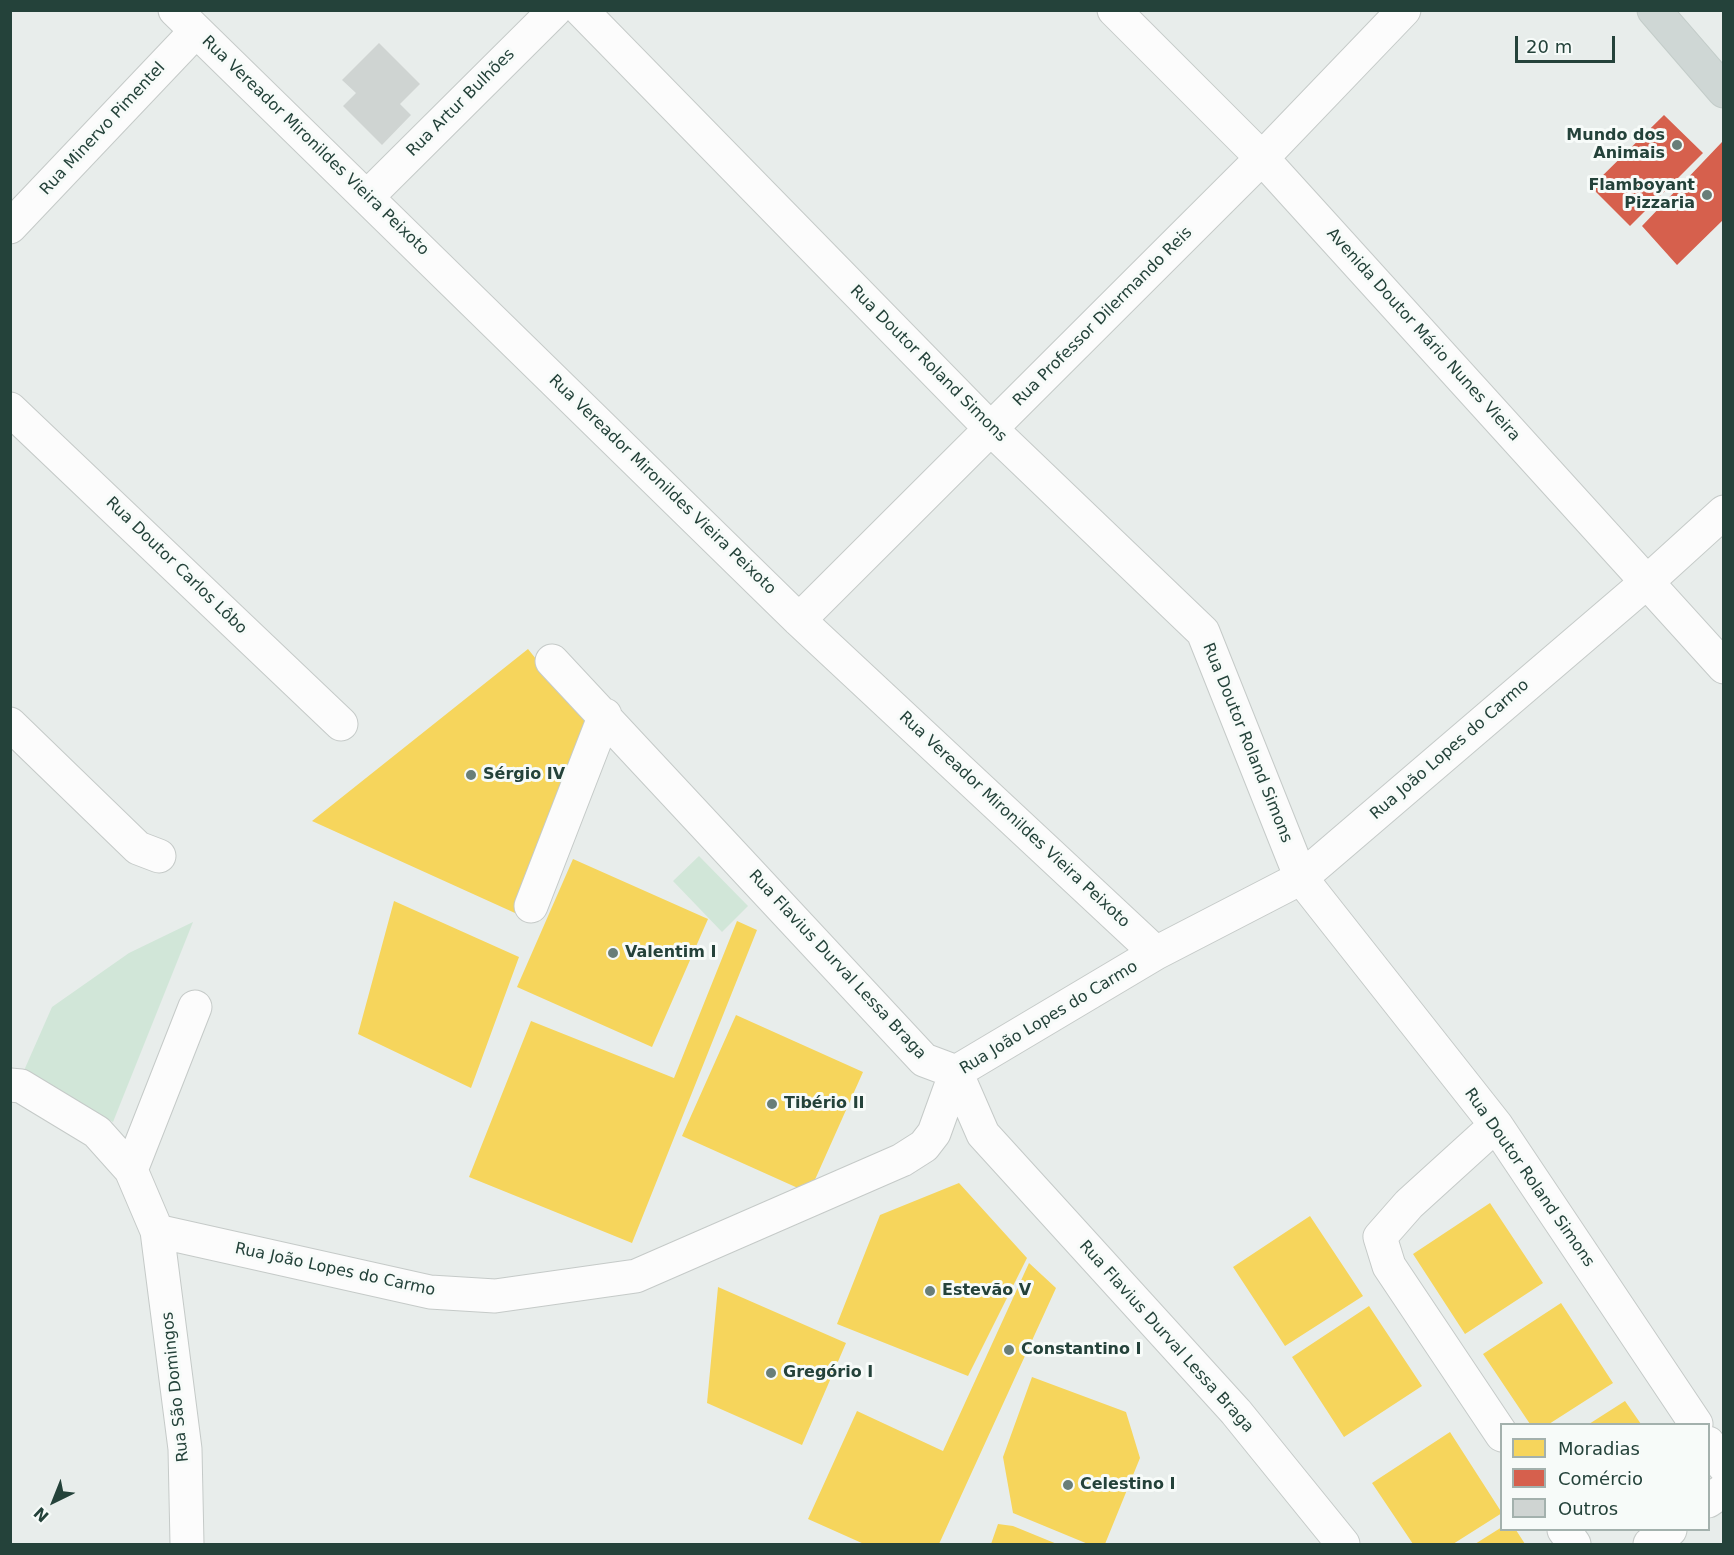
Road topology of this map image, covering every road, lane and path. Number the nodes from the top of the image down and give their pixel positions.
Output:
1 (555, 10) edge
2 (581, 10) edge
3 (1114, 10) edge
4 (1404, 10) edge
5 (1654, 10) edge
6 (185, 21) edge
7 (1724, 91) edge
8 (1262, 158) junction
9 (368, 196) junction
10 (10, 226) edge
11 (10, 409) edge
12 (991, 429) junction
13 (1724, 512) edge
14 (1648, 581) junction
15 (799, 620) junction
16 (552, 661) dead end
17 (1724, 667) edge
18 (605, 715) junction
19 (341, 723) dead end
20 (10, 724) edge
21 (159, 856) dead end
22 (1300, 878) junction
23 (531, 906) dead end
24 (1156, 953) junction
25 (195, 1007) dead end
26 (956, 1072) junction
27 (10, 1085) edge
28 (1496, 1125) junction
29 (131, 1170) junction
30 (157, 1231) junction
31 (1695, 1423) edge
32 (1500, 1432) edge
33 (1710, 1446) edge
34 (1724, 1466) edge
35 (1724, 1490) edge
36 (1710, 1500) edge
37 (1565, 1531) edge
38 (1669, 1531) edge
39 (187, 1545) edge
40 (1343, 1545) edge
41 (1574, 1545) edge
42 (1650, 1545) edge

1 - 9 street, Rua Artur Bulhões
2 - 12 street, Rua Doutor Roland Simons
3 - 8 street, Avenida Doutor Mário Nunes Vieira
4 - 8 street, Rua Professor Dilermando Reis
5 - 7 main road
6 - 9 street, Rua Vereador Mironildes Vieira Peixoto
6 - 10 street, Rua Minervo Pimentel
8 - 12 street, Rua Professor Dilermando Reis
8 - 14 street, Avenida Doutor Mário Nunes Vieira
9 - 15 street, Rua Vereador Mironildes Vieira Peixoto
11 - 19 street, Rua Doutor Carlos Lôbo
12 - 15 street, Rua Professor Dilermando Reis
12 - 22 street, Rua Doutor Roland Simons
13 - 14 street, Rua João Lopes do Carmo
14 - 17 street, Avenida Doutor Mário Nunes Vieira
14 - 22 street, Rua João Lopes do Carmo
15 - 24 street, Rua Vereador Mironildes Vieira Peixoto
16 - 18 street, Rua Flavius Durval Lessa Braga
18 - 23 street
18 - 26 street, Rua Flavius Durval Lessa Braga
20 - 21 street
22 - 24 street, Rua João Lopes do Carmo
22 - 28 street, Rua Doutor Roland Simons
24 - 26 street, Rua João Lopes do Carmo
25 - 29 street
26 - 30 street, Rua João Lopes do Carmo
26 - 40 street, Rua Flavius Durval Lessa Braga
27 - 29 street, Rua São Domingos
28 - 31 street, Rua Doutor Roland Simons
28 - 32 street
29 - 30 street, Rua São Domingos
30 - 39 street, Rua São Domingos
33 - 34 street
35 - 36 street
37 - 41 street
38 - 42 street

